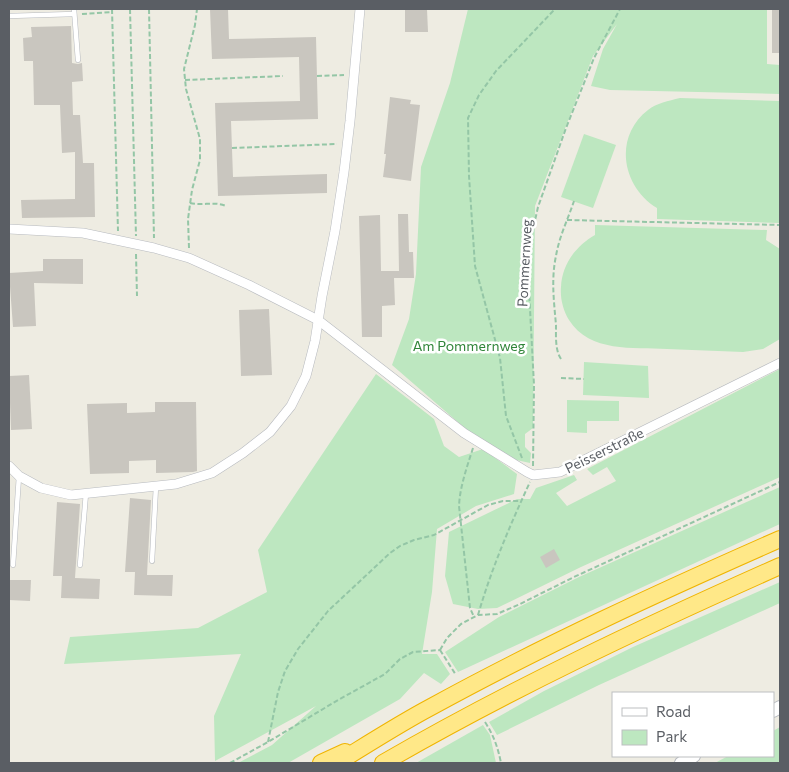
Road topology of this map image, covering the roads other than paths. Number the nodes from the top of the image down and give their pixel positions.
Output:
1 (360, 9) edge
2 (74, 11) edge
3 (9, 16) edge
4 (78, 60) dead end
5 (9, 229) edge
6 (318, 320) junction
7 (780, 363) edge
8 (9, 466) edge
9 (20, 476) junction
10 (156, 486) junction
11 (86, 493) junction
12 (780, 539) edge
13 (152, 561) dead end
14 (13, 565) dead end
15 (80, 565) dead end
16 (780, 566) edge
17 (385, 734) junction
18 (692, 757) edge
19 (321, 763) edge
20 (337, 763) edge
21 (383, 763) edge
22 (681, 763) edge

1 - 6 street
2 - 3 lane
2 - 4 lane
5 - 6 street
6 - 7 street, Peisserstraße
6 - 10 street
8 - 9 street
9 - 11 street
9 - 14 lane
10 - 11 street
10 - 13 lane
11 - 15 lane
12 - 17 highway
16 - 21 highway
17 - 19 highway
17 - 20 highway
18 - 22 street

